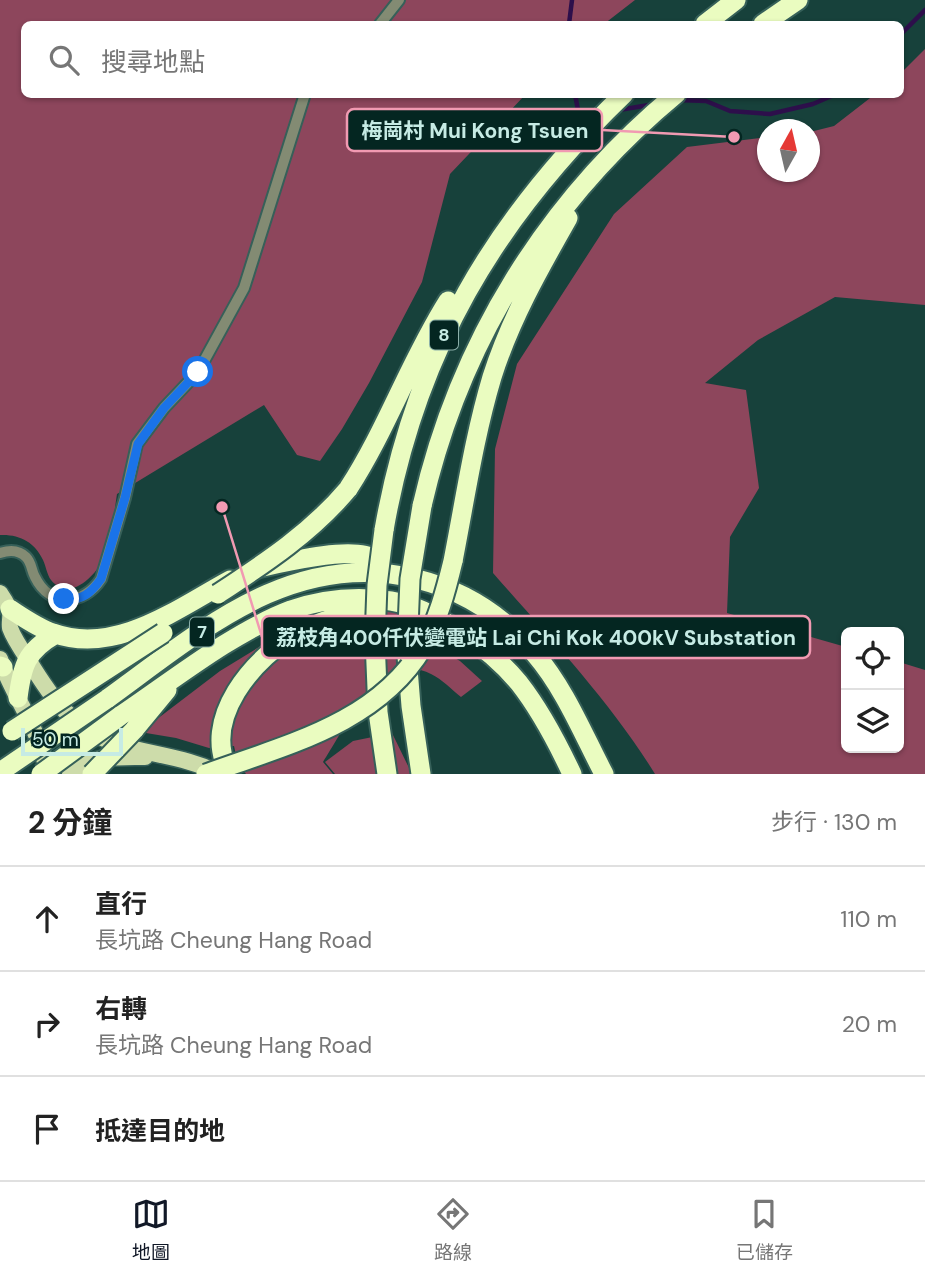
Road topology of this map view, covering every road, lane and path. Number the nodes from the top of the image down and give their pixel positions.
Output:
1 (399, 0) edge
2 (736, 0) edge
3 (798, 0) edge
4 (382, 21) edge
5 (709, 21) edge
6 (767, 21) edge
7 (303, 98) edge
8 (620, 98) edge
9 (672, 98) edge
10 (556, 163) junction
11 (597, 168) junction
12 (0, 553) edge
13 (384, 572) junction
14 (5, 601) edge
15 (392, 601) junction
16 (55, 634) junction
17 (27, 658) junction
18 (1, 664) edge
19 (18, 698) junction
20 (127, 723) junction
21 (0, 737) edge
22 (172, 757) junction
23 (0, 772) edge
24 (41, 774) edge
25 (47, 774) edge
26 (70, 774) edge
27 (92, 774) edge
28 (206, 774) edge
29 (220, 774) edge
30 (230, 774) edge
31 (387, 774) edge
32 (421, 774) edge
33 (572, 774) edge
34 (604, 774) edge

1 - 4 street
2 - 5 highway
3 - 6 highway
7 - 12 street
8 - 10 highway, 8
9 - 11 highway, 8
10 - 21 highway, bridge
10 - 31 highway, 8, bridge
11 - 28 highway, bridge
11 - 32 highway, 8, bridge
13 - 16 highway
13 - 23 highway, 7, bridge
13 - 34 highway, 7
14 - 16 highway
14 - 17 main road
15 - 20 highway, 7
15 - 30 highway
15 - 33 highway, 7, bridge
16 - 17 highway
17 - 19 highway
17 - 22 main road
18 - 19 main road
19 - 25 main road
20 - 24 highway, 7, bridge
20 - 27 highway, bridge
22 - 26 main road
22 - 29 main road

